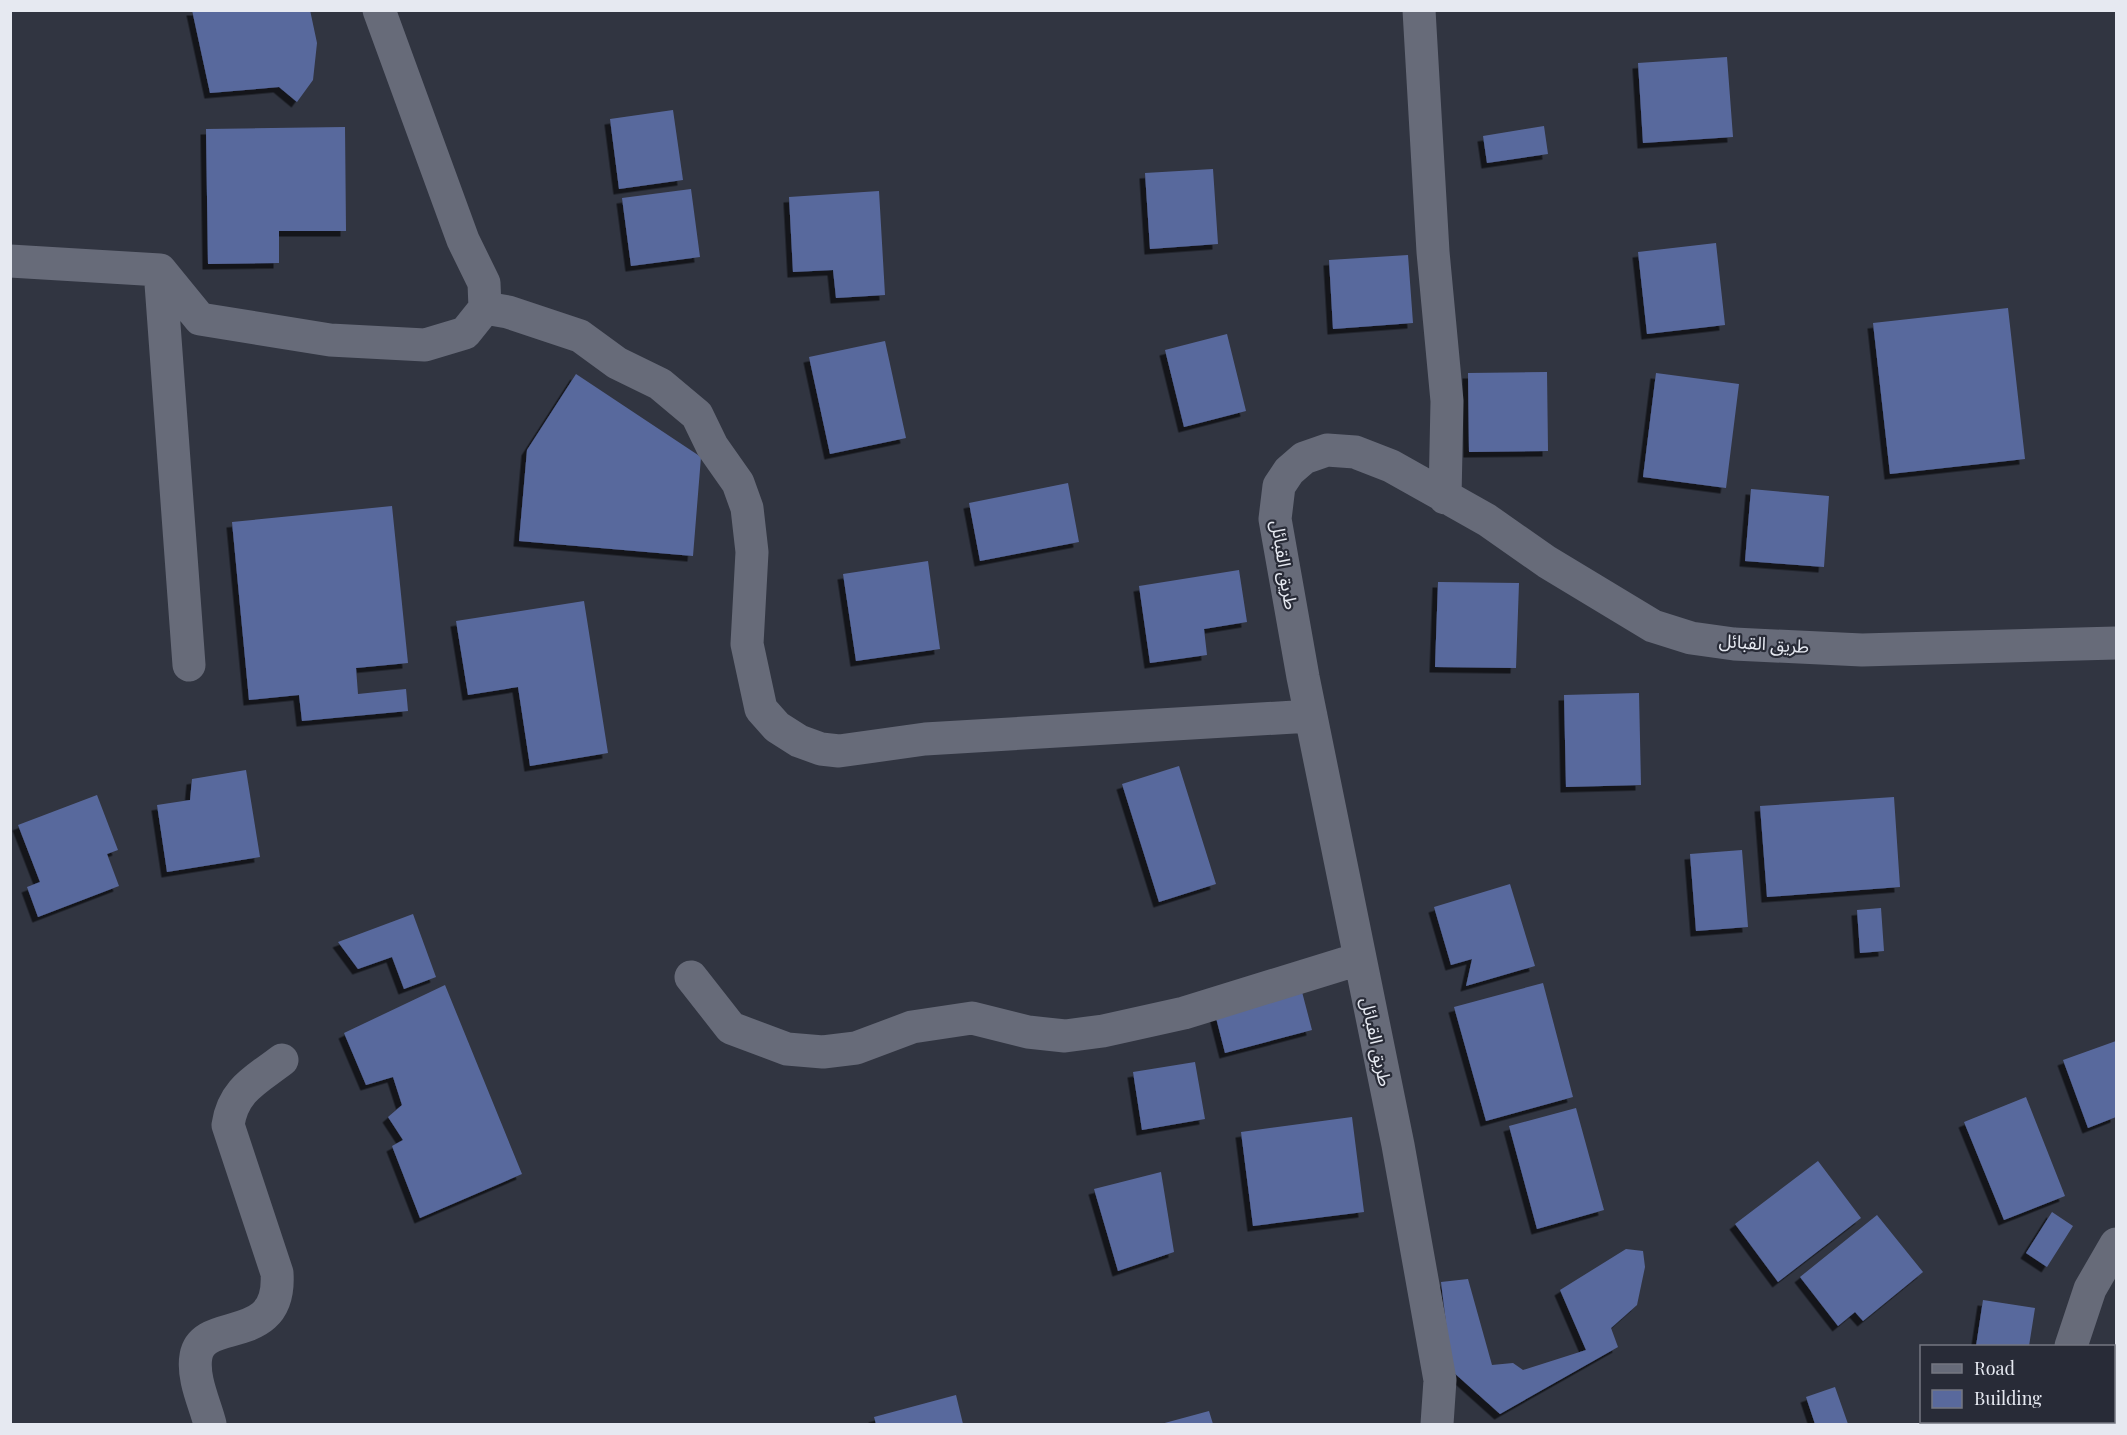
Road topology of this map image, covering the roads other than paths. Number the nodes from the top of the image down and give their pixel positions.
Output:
1 (379, 10) edge
2 (1419, 10) edge
3 (10, 261) edge
4 (160, 270) junction
5 (484, 308) junction
6 (1445, 498) junction
7 (2116, 643) edge
8 (189, 665) dead end
9 (1311, 716) junction
10 (1359, 959) junction
11 (691, 977) dead end
12 (282, 1060) dead end
13 (2116, 1244) edge
14 (2072, 1345) edge
15 (210, 1425) edge
16 (1437, 1425) edge

1 - 5 street
2 - 6 street
3 - 4 street
4 - 5 street
4 - 8 street
5 - 9 street
6 - 7 street, طريق القبائل
6 - 9 street, طريق القبائل
9 - 10 street, طريق القبائل
10 - 11 street
10 - 16 street, طريق القبائل
12 - 15 street
13 - 14 street

